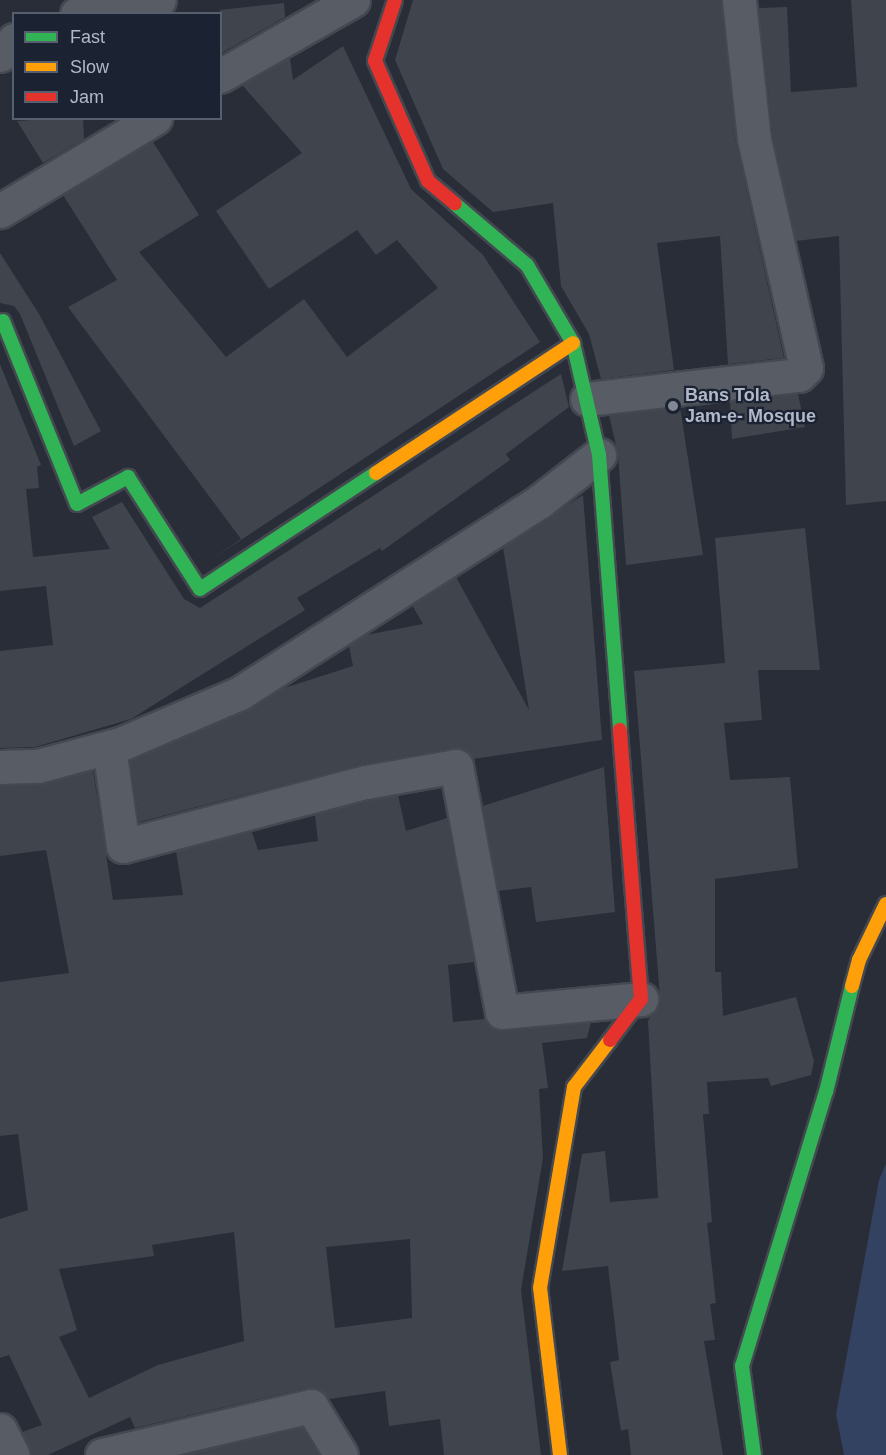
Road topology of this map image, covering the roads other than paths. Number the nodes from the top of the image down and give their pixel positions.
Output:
1 (159, 0) edge
2 (353, 0) edge
3 (395, 0) edge
4 (739, 0) edge
5 (89, 12) edge
6 (12, 42) edge
7 (0, 56) edge
8 (222, 75) edge
9 (152, 120) edge
10 (0, 211) edge
11 (1, 320) edge
12 (573, 342) junction
13 (587, 399) junction
14 (599, 455) junction
15 (110, 747) junction
16 (0, 767) edge
17 (886, 904) edge
18 (641, 999) junction
19 (0, 1430) edge
20 (13, 1455) edge
21 (102, 1455) edge
22 (341, 1455) edge
23 (560, 1455) edge
24 (754, 1455) edge

1 - 5 street
2 - 8 street
3 - 12 street
4 - 13 street
6 - 7 street
9 - 10 street
11 - 12 street
12 - 13 street
13 - 14 street
14 - 15 street
14 - 18 street
15 - 16 street
15 - 18 street
17 - 24 street
18 - 23 street
19 - 20 street
21 - 22 street

